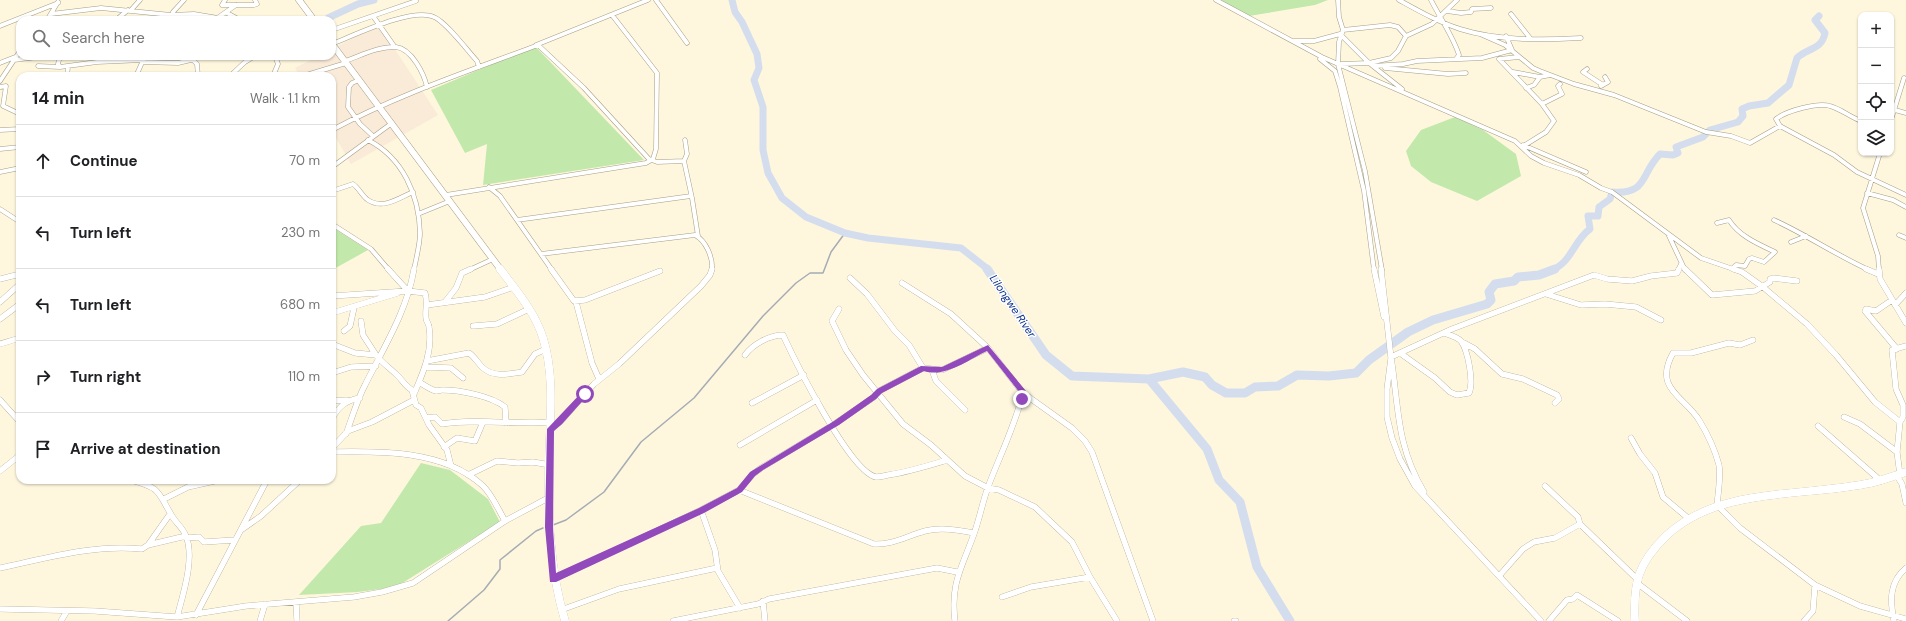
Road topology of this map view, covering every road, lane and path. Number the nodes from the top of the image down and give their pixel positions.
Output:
1 (140, 0) edge
2 (184, 0) edge
3 (225, 0) edge
4 (255, 0) edge
5 (299, 0) edge
6 (648, 0) edge
7 (656, 0) edge
8 (1216, 0) edge
9 (1338, 0) edge
10 (1399, 0) edge
11 (1431, 0) edge
12 (1457, 0) edge
13 (59, 1) edge
14 (416, 1) dead end
15 (236, 5) junction
16 (1491, 8) dead end
17 (129, 10) junction
18 (1447, 11) junction
19 (227, 13) junction
20 (51, 14) joint
21 (194, 14) joint
22 (1511, 14) dead end
23 (172, 15) junction
24 (24, 16) edge
25 (121, 16) edge
26 (203, 16) edge
27 (222, 16) edge
28 (233, 16) edge
29 (311, 16) edge
30 (373, 16) junction
31 (612, 16) junction
32 (16, 19) edge
33 (1439, 19) junction
34 (1442, 22) junction
35 (0, 26) edge
36 (380, 27) junction
37 (336, 29) edge
38 (1342, 32) junction
39 (1480, 34) junction
40 (1406, 36) junction
41 (1506, 36) junction
42 (1530, 38) junction
43 (1581, 38) dead end
44 (687, 42) dead end
45 (1293, 42) junction
46 (336, 43) edge
47 (535, 45) junction
48 (394, 46) junction
49 (336, 49) edge
50 (1512, 50) junction
51 (1491, 56) junction
52 (1519, 57) junction
53 (15, 58) joint
54 (1456, 59) junction
55 (1499, 59) junction
56 (59, 60) edge
57 (128, 60) edge
58 (143, 60) edge
59 (152, 60) edge
60 (185, 60) edge
61 (192, 60) edge
62 (248, 60) edge
63 (276, 60) edge
64 (346, 62) junction
65 (0, 63) edge
66 (1338, 64) junction
67 (1371, 64) junction
68 (38, 66) dead end
69 (479, 66) junction
70 (60, 67) junction
71 (68, 67) junction
72 (1587, 69) dead end
73 (67, 72) edge
74 (137, 72) edge
75 (198, 72) edge
76 (234, 72) edge
77 (275, 72) edge
78 (315, 72) edge
79 (1513, 72) junction
80 (1466, 73) dead end
81 (1550, 75) junction
82 (1540, 77) junction
83 (1605, 77) dead end
84 (1904, 78) dead end
85 (359, 80) junction
86 (0, 81) edge
87 (1560, 84) dead end
88 (1602, 85) junction
89 (0, 87) edge
90 (426, 87) junction
91 (1526, 88) junction
92 (1595, 90) junction
93 (1414, 97) junction
94 (1542, 104) junction
95 (2, 106) edge
96 (380, 108) junction
97 (1895, 110) joint
98 (16, 112) edge
99 (1906, 113) edge
100 (355, 118) junction
101 (1859, 120) edge
102 (392, 123) junction
103 (1780, 126) junction
104 (336, 128) edge
105 (16, 129) edge
106 (0, 130) edge
107 (373, 136) junction
108 (368, 140) junction
109 (685, 140) dead end
110 (1515, 141) junction
111 (1525, 146) junction
112 (16, 147) edge
113 (0, 149) edge
114 (1878, 156) edge
115 (651, 161) junction
116 (684, 161) junction
117 (336, 164) edge
118 (16, 169) edge
119 (0, 172) edge
120 (1586, 172) dead end
121 (1872, 177) junction
122 (489, 187) junction
123 (336, 190) edge
124 (413, 192) junction
125 (1867, 193) junction
126 (1906, 195) edge
127 (691, 196) junction
128 (448, 198) junction
129 (1906, 207) edge
130 (0, 210) edge
131 (418, 214) junction
132 (16, 220) edge
133 (517, 220) junction
134 (1774, 220) dead end
135 (1717, 223) dead end
136 (336, 226) edge
137 (1669, 235) junction
138 (1899, 235) dead end
139 (698, 236) junction
140 (1806, 236) junction
141 (1906, 238) edge
142 (1791, 242) dead end
143 (541, 254) junction
144 (494, 259) junction
145 (1681, 264) junction
146 (1733, 268) junction
147 (660, 271) dead end
148 (1878, 274) junction
149 (16, 275) edge
150 (850, 278) dead end
151 (0, 279) edge
152 (1797, 281) dead end
153 (902, 283) dead end
154 (514, 286) junction
155 (1763, 287) junction
156 (16, 288) edge
157 (408, 291) junction
158 (1906, 293) edge
159 (1545, 294) junction
160 (336, 296) edge
161 (0, 302) edge
162 (445, 302) junction
163 (576, 302) junction
164 (1893, 302) junction
165 (427, 305) junction
166 (16, 307) edge
167 (354, 308) junction
168 (839, 308) dead end
169 (529, 309) junction
170 (336, 312) edge
171 (0, 319) edge
172 (1660, 320) dead end
173 (361, 321) dead end
174 (1906, 323) edge
175 (473, 326) dead end
176 (344, 331) dead end
177 (1444, 333) junction
178 (1388, 336) junction
179 (16, 339) edge
180 (1460, 340) junction
181 (1753, 340) dead end
182 (0, 344) edge
183 (336, 346) edge
184 (1906, 346) edge
185 (988, 348) junction
186 (546, 349) junction
187 (1896, 349) junction
188 (1400, 353) junction
189 (745, 354) dead end
190 (378, 356) junction
191 (1391, 357) junction
192 (426, 364) junction
193 (376, 366) junction
194 (924, 368) junction
195 (932, 370) junction
196 (336, 372) edge
197 (804, 375) junction
198 (463, 378) dead end
199 (599, 379) junction
200 (419, 382) junction
201 (1023, 393) junction
202 (876, 394) junction
203 (414, 397) junction
204 (360, 398) junction
205 (0, 400) edge
206 (348, 400) junction
207 (817, 400) junction
208 (336, 401) edge
209 (752, 403) dead end
210 (1555, 403) dead end
211 (965, 410) dead end
212 (336, 412) edge
213 (1844, 417) dead end
214 (16, 418) edge
215 (426, 418) junction
216 (483, 422) junction
217 (1900, 422) junction
218 (506, 423) junction
219 (832, 425) junction
220 (550, 426) junction
221 (1818, 426) dead end
222 (346, 434) junction
223 (1631, 438) dead end
224 (336, 444) edge
225 (740, 445) dead end
226 (444, 447) junction
227 (336, 452) edge
228 (1897, 452) junction
229 (16, 458) edge
230 (947, 460) junction
231 (550, 465) junction
232 (451, 466) junction
233 (0, 471) edge
234 (1901, 474) edge
235 (468, 475) junction
236 (1881, 481) junction
237 (145, 484) edge
238 (198, 484) edge
239 (266, 484) edge
240 (296, 484) edge
241 (1545, 486) dead end
242 (988, 488) junction
243 (739, 490) junction
244 (550, 498) junction
245 (164, 499) junction
246 (1432, 503) junction
247 (1906, 503) edge
248 (1718, 505) junction
249 (701, 510) junction
250 (170, 514) junction
251 (1688, 518) junction
252 (505, 521) junction
253 (1580, 524) junction
254 (240, 531) junction
255 (974, 533) junction
256 (186, 537) junction
257 (234, 540) junction
258 (148, 545) junction
259 (0, 568) edge
260 (717, 568) junction
261 (1906, 568) edge
262 (957, 572) junction
263 (1499, 576) junction
264 (1090, 577) junction
265 (553, 579) junction
266 (1637, 581) junction
267 (1814, 585) junction
268 (1002, 598) dead end
269 (763, 601) junction
270 (296, 602) junction
271 (265, 604) junction
272 (740, 608) junction
273 (0, 609) edge
274 (561, 610) junction
275 (67, 611) junction
276 (196, 615) junction
277 (1894, 618) edge
278 (173, 619) edge
279 (1906, 619) edge
280 (61, 621) edge
281 (260, 621) edge
282 (297, 621) edge
283 (565, 621) edge
284 (673, 621) edge
285 (765, 621) edge
286 (955, 621) edge
287 (1117, 621) edge
288 (1153, 621) edge
289 (1541, 621) edge
290 (1549, 621) edge
291 (1618, 621) edge
292 (1635, 621) edge
293 (1687, 621) edge
294 (1804, 621) edge

1 - 17 street
2 - 23 street
3 - 15 street
4 - 15 street
5 - 29 main road
6 - 31 street
7 - 44 street
8 - 45 street
9 - 38 street
10 - 33 street
11 - 33 street
12 - 18 street
13 - 20 street
13 - 24 street
14 - 30 street
15 - 19 street
16 - 18 street
17 - 20 street
17 - 23 street
17 - 25 street
18 - 33 street
19 - 27 street
19 - 28 street
21 - 23 street
21 - 26 street
22 - 42 street
30 - 36 street
30 - 37 street
31 - 47 street
31 - 115 street
32 - 35 street
33 - 34 street
33 - 40 street
34 - 39 street
34 - 54 street
36 - 46 street
36 - 48 street
36 - 69 street
38 - 40 street
38 - 45 street
38 - 66 street
38 - 67 street
39 - 41 street
39 - 50 street
40 - 67 street
41 - 42 street
41 - 50 street
42 - 43 street
45 - 66 street
45 - 178 street
47 - 69 street
47 - 115 street
48 - 64 street
48 - 90 street
49 - 64 main road
50 - 51 street
50 - 52 street
51 - 54 street
51 - 55 street
52 - 55 street
52 - 81 street
53 - 65 street
53 - 86 street
54 - 67 street
55 - 79 street
56 - 70 street
57 - 71 street
58 - 74 street
59 - 60 street
61 - 75 street
62 - 76 street
63 - 77 street
64 - 78 street
64 - 85 main road
66 - 67 street
66 - 93 street
66 - 178 street
67 - 80 street
67 - 93 street
68 - 70 street
69 - 90 street
70 - 71 street
71 - 73 street
72 - 88 street
79 - 82 street
79 - 91 street
81 - 82 street
81 - 92 street
82 - 91 street
83 - 88 street
84 - 97 street
85 - 96 main road
85 - 100 street
87 - 94 street
88 - 92 street
89 - 95 street
90 - 96 street
91 - 94 street
92 - 103 street
93 - 110 street
94 - 111 street
95 - 98 street
96 - 100 street
96 - 102 main road
97 - 99 street
100 - 104 street
100 - 107 street
101 - 103 street
102 - 107 street
102 - 128 main road
103 - 121 street
105 - 106 street
107 - 108 street
108 - 117 street
108 - 124 street
109 - 116 street
110 - 111 street
110 - 137 street
111 - 120 street
112 - 113 street
114 - 121 street
115 - 116 street
115 - 122 street
116 - 127 street
118 - 119 street
121 - 125 street
121 - 126 street
122 - 128 street
122 - 133 street
123 - 124 street
124 - 131 street
125 - 129 street
125 - 148 street
127 - 133 street
127 - 139 street
128 - 131 street
128 - 144 main road
130 - 132 street
131 - 157 street
133 - 143 street
134 - 140 street
135 - 146 street
136 - 157 street
137 - 145 street
137 - 146 street
138 - 141 street
139 - 143 street
139 - 199 street
140 - 142 street
140 - 148 street
143 - 163 street
144 - 154 main road
144 - 162 street
145 - 155 street
145 - 159 street
146 - 155 street
147 - 163 street
148 - 164 street
149 - 151 street
150 - 194 street
152 - 155 street
153 - 185 street
154 - 162 street
154 - 169 main road
155 - 217 street
156 - 161 street
157 - 160 street
157 - 165 street
157 - 167 street
157 - 190 street
158 - 164 street
159 - 172 street
159 - 177 street
162 - 165 street
163 - 199 street
164 - 174 street
164 - 187 street
165 - 192 street
166 - 171 street
167 - 170 street
167 - 176 street
168 - 202 street
169 - 175 street
169 - 186 main road
173 - 190 street
177 - 180 street
177 - 188 street
178 - 191 street
179 - 182 street
180 - 188 street
180 - 210 street
181 - 248 street
183 - 190 street
184 - 187 street
185 - 195 street
185 - 201 street
186 - 192 street
186 - 220 main road
187 - 217 street
188 - 191 street
189 - 197 street
190 - 193 street
190 - 203 street
191 - 246 street
191 - 246 street
192 - 198 street
192 - 200 street
193 - 196 street
193 - 204 street
194 - 195 street
194 - 202 street
195 - 211 street
197 - 207 street
197 - 209 street
199 - 220 street
200 - 203 street
200 - 218 street
201 - 242 street
201 - 288 street
202 - 219 street
202 - 230 street
203 - 215 street
203 - 222 street
204 - 206 street
204 - 222 street
205 - 214 street
206 - 208 street
206 - 212 street
207 - 219 street
207 - 225 street
213 - 228 street
215 - 216 street
215 - 226 street
216 - 218 street
216 - 226 street
217 - 228 street
218 - 220 street
219 - 230 street
219 - 243 street
220 - 231 main road
221 - 236 street
222 - 224 street
223 - 251 street
226 - 232 street
227 - 232 street
228 - 234 street
229 - 233 street
230 - 242 street
231 - 235 street
231 - 244 main road
232 - 235 street
234 - 236 main road
234 - 247 street
235 - 252 street
236 - 248 main road
237 - 245 street
238 - 245 street
239 - 254 street
240 - 254 street
241 - 253 street
242 - 255 street
242 - 264 street
243 - 249 street
243 - 255 street
244 - 252 street
244 - 265 main road
245 - 250 street
246 - 263 street
248 - 251 main road
248 - 267 street
249 - 260 street
249 - 265 street
250 - 256 street
250 - 258 street
251 - 266 main road
252 - 270 street
253 - 263 street
253 - 266 street
254 - 257 street
255 - 262 street
256 - 257 street
256 - 258 street
256 - 278 street
257 - 276 street
258 - 259 street
260 - 272 street
260 - 274 street
261 - 277 street
262 - 269 street
262 - 286 street
263 - 289 street
264 - 268 street
264 - 287 street
265 - 274 main road
266 - 292 main road
266 - 293 street
267 - 277 street
267 - 294 street
269 - 272 street
269 - 285 street
270 - 271 street
270 - 282 street
271 - 276 street
271 - 281 street
272 - 284 street
273 - 275 street
274 - 283 main road
275 - 278 street
275 - 280 street
276 - 278 street
277 - 279 street
290 - 291 street

